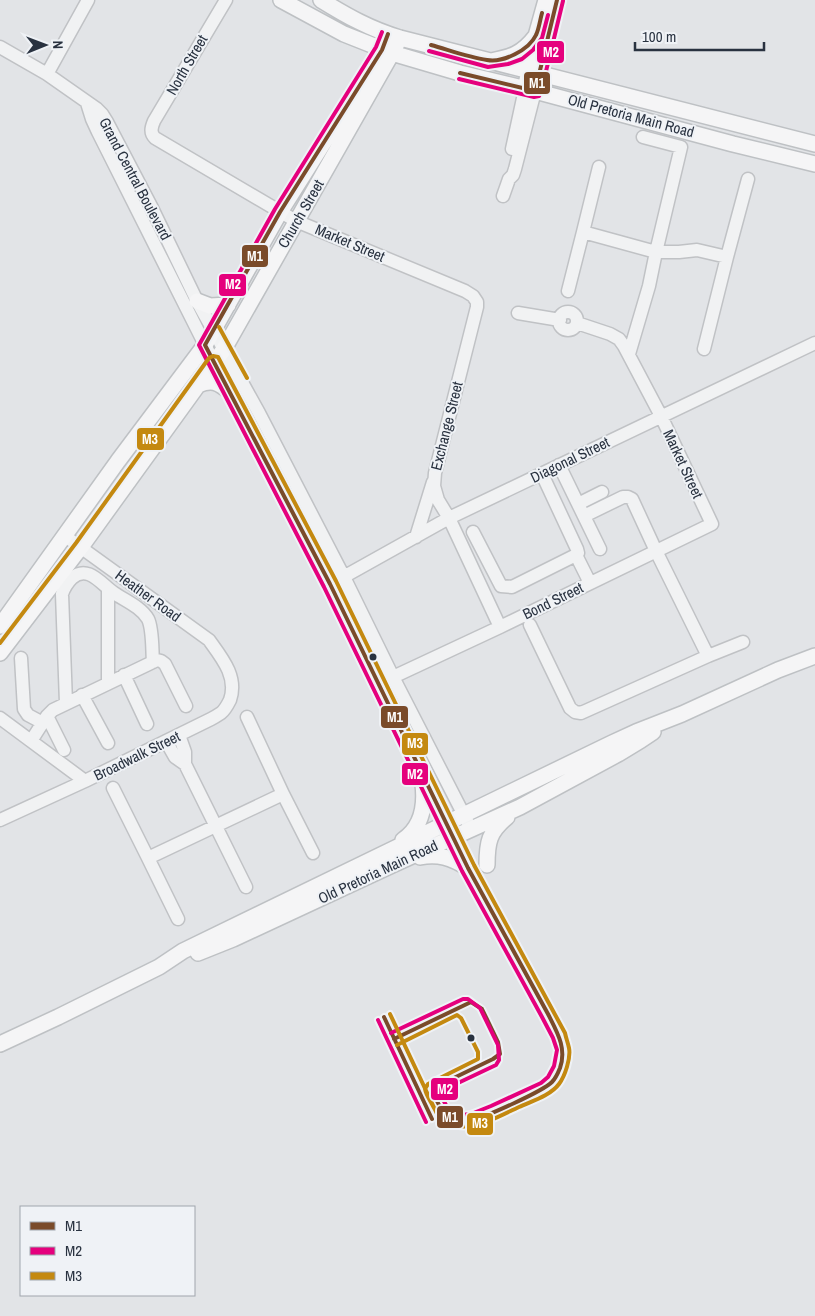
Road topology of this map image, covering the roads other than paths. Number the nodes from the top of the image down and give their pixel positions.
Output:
1 (88, 0) edge
2 (226, 0) edge
3 (281, 0) edge
4 (321, 0) edge
5 (546, 0) edge
6 (557, 0) edge
7 (394, 36) junction
8 (536, 36) junction
9 (0, 47) edge
10 (387, 52) junction
11 (489, 61) junction
12 (534, 72) junction
13 (47, 74) junction
14 (530, 90) junction
15 (87, 103) junction
16 (151, 130) joint
17 (643, 137) dead end
18 (815, 144) edge
19 (815, 164) edge
20 (599, 167) dead end
21 (748, 179) dead end
22 (503, 196) dead end
23 (280, 212) junction
24 (296, 221) junction
25 (583, 232) junction
26 (656, 252) junction
27 (727, 257) junction
28 (568, 291) dead end
29 (197, 301) junction
30 (477, 302) joint
31 (228, 305) junction
32 (518, 313) dead end
33 (214, 330) junction
34 (815, 343) edge
35 (205, 345) junction
36 (704, 348) dead end
37 (224, 349) junction
38 (629, 354) junction
39 (214, 362) junction
40 (198, 385) junction
41 (230, 392) junction
42 (661, 416) junction
43 (559, 466) junction
44 (542, 474) junction
45 (433, 480) junction
46 (602, 492) dead end
47 (578, 504) junction
48 (584, 516) junction
49 (449, 518) junction
50 (712, 524) joint
51 (473, 532) dead end
52 (65, 536) junction
53 (416, 537) junction
54 (81, 547) junction
55 (600, 549) dead end
56 (656, 551) junction
57 (576, 555) junction
58 (344, 578) junction
59 (590, 583) junction
60 (330, 584) junction
61 (108, 589) junction
62 (530, 625) dead end
63 (0, 626) edge
64 (500, 627) junction
65 (743, 642) dead end
66 (815, 647) edge
67 (0, 653) edge
68 (708, 656) junction
69 (815, 656) edge
70 (21, 658) dead end
71 (153, 662) junction
72 (225, 662) joint
73 (778, 670) junction
74 (124, 675) junction
75 (392, 677) junction
76 (108, 683) junction
77 (82, 695) junction
78 (66, 703) junction
79 (186, 706) dead end
80 (247, 717) dead end
81 (0, 718) edge
82 (45, 720) junction
83 (668, 720) junction
84 (147, 724) dead end
85 (179, 735) junction
86 (31, 741) junction
87 (166, 741) junction
88 (108, 743) dead end
89 (64, 750) dead end
90 (185, 764) junction
91 (420, 768) junction
92 (84, 781) junction
93 (113, 788) dead end
94 (283, 794) junction
95 (520, 807) junction
96 (464, 814) junction
97 (0, 820) edge
98 (446, 823) junction
99 (216, 826) junction
100 (471, 829) junction
101 (453, 838) junction
102 (313, 853) dead end
103 (384, 854) junction
104 (148, 858) junction
105 (403, 860) junction
106 (487, 864) dead end
107 (468, 868) dead end
108 (246, 887) dead end
109 (178, 919) dead end
110 (159, 966) junction
111 (0, 1044) edge

1 - 13 street
2 - 16 street, North Street
3 - 10 main road, Old Pretoria Main Road
4 - 7 main road, Old Pretoria Main Road
5 - 8 main road
6 - 12 main road
7 - 10 main road, Church Street
7 - 11 main road, Old Pretoria Main Road
8 - 11 main road
8 - 12 main road
9 - 13 street
10 - 14 main road, Old Pretoria Main Road
10 - 23 main road, Church Street
10 - 24 main road, Church Street
11 - 12 main road, Old Pretoria Main Road
12 - 14 main road
12 - 18 main road, Old Pretoria Main Road
13 - 15 street
14 - 19 main road, Old Pretoria Main Road
14 - 22 street
15 - 29 street, Grand Central Boulevard
15 - 35 street, Grand Central Boulevard
16 - 23 street, Market Street
17 - 26 street
20 - 25 street
21 - 27 street
23 - 24 street, Market Street
23 - 31 main road, Church Street
24 - 30 street, Market Street
24 - 37 main road, Church Street
25 - 26 street
25 - 28 street
26 - 27 street
26 - 38 street
27 - 36 street
29 - 31 main road
29 - 33 street, Grand Central Boulevard
30 - 45 street, Exchange Street
31 - 33 main road, Church Street
32 - 38 street, Market Street
33 - 35 main road, Church Street
33 - 37 street, Grand Central Boulevard
34 - 42 street, Diagonal Street
35 - 39 street, Grand Central Boulevard
35 - 52 main road, Church Street
37 - 39 main road, Church Street
37 - 58 street, Grand Central Boulevard
38 - 42 street, Market Street
39 - 40 main road, Church Street
39 - 41 street, Grand Central Boulevard
40 - 41 main road
40 - 54 main road, Church Street
41 - 60 street, Grand Central Boulevard
42 - 43 street, Diagonal Street
42 - 50 street, Market Street
43 - 44 street, Diagonal Street
43 - 47 street
44 - 49 street, Diagonal Street
44 - 57 street
45 - 49 street, Exchange Street
45 - 53 street
46 - 47 street
47 - 48 street
48 - 55 street
48 - 56 street
49 - 53 street, Diagonal Street
49 - 64 street, Exchange Street
50 - 56 street, Bond Street
51 - 57 street
52 - 54 street, Heather Road
52 - 63 main road, Church Street
53 - 58 street, Diagonal Street
54 - 67 main road, Church Street
54 - 72 street, Heather Road
56 - 59 street, Bond Street
56 - 68 street
57 - 59 street
58 - 60 street, Diagonal Street
58 - 75 street, Grand Central Boulevard
59 - 64 street, Bond Street
60 - 91 street, Grand Central Boulevard
61 - 71 street
61 - 76 street
61 - 78 street
62 - 68 street
64 - 75 street, Bond Street
65 - 68 street
66 - 73 main road, Old Pretoria Main Road
69 - 73 main road, Old Pretoria Main Road
70 - 82 street
71 - 74 street
71 - 79 street
72 - 85 street, Broadwalk Street
73 - 83 main road, Old Pretoria Main Road
74 - 76 street
74 - 84 street
75 - 96 street, Grand Central Boulevard
76 - 77 street
77 - 78 street
77 - 88 street
78 - 82 street
80 - 94 street
81 - 86 street
82 - 86 street
82 - 89 street
83 - 95 main road, Old Pretoria Main Road
83 - 96 main road, Old Pretoria Main Road
85 - 87 street, Broadwalk Street
85 - 90 street
86 - 92 street
87 - 90 street
87 - 92 street, Broadwalk Street
90 - 99 street
91 - 98 street, Grand Central Boulevard
91 - 103 main road
92 - 97 street, Broadwalk Street
93 - 104 street
94 - 99 street
94 - 102 street
95 - 100 main road, Old Pretoria Main Road
95 - 106 main road
96 - 98 main road, Old Pretoria Main Road
96 - 100 street, Grand Central Boulevard
98 - 101 street, Grand Central Boulevard
98 - 103 main road, Old Pretoria Main Road
99 - 104 street
99 - 108 street
100 - 101 main road, Old Pretoria Main Road
101 - 105 main road, Old Pretoria Main Road
103 - 110 main road, Old Pretoria Main Road
104 - 109 street
105 - 107 main road
105 - 110 main road, Old Pretoria Main Road
110 - 111 main road, Old Pretoria Main Road

